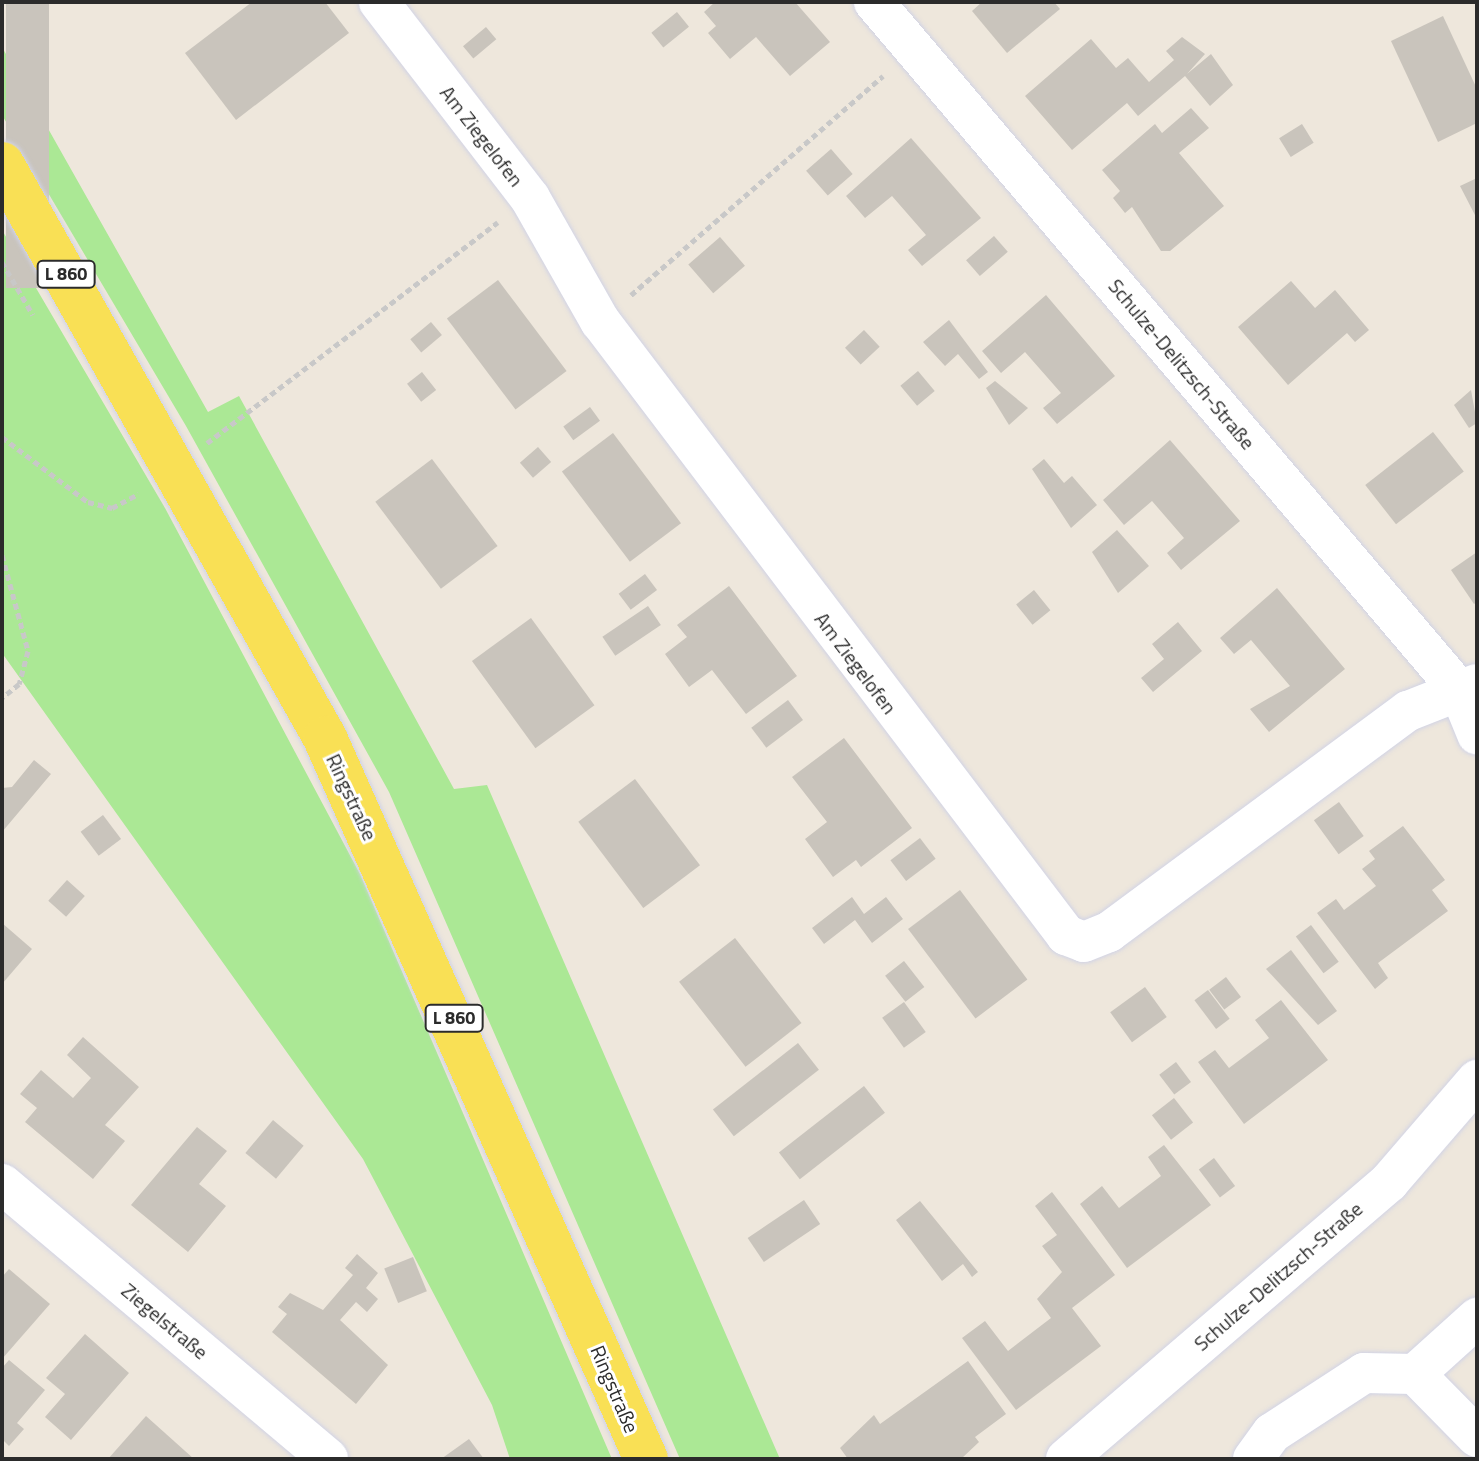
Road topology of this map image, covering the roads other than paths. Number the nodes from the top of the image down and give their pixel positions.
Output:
1 (379, 2) edge
2 (874, 2) edge
3 (2, 164) edge
4 (1468, 687) edge
5 (1477, 734) edge
6 (1477, 1080) edge
7 (2, 1184) edge
8 (1477, 1318) edge
9 (1415, 1374) junction
10 (1477, 1437) edge
11 (328, 1459) edge
12 (646, 1459) edge
13 (1066, 1459) edge
14 (1253, 1459) edge

1 - 4 street, Am Ziegelofen
2 - 4 street, Schulze-Delitzsch-Straße
3 - 12 main road, Ringstraße / L 860
4 - 5 street, Schulze-Delitzsch-Straße
6 - 13 street, Schulze-Delitzsch-Straße
7 - 11 street, Ziegelstraße
8 - 9 street
9 - 10 street
9 - 14 street

